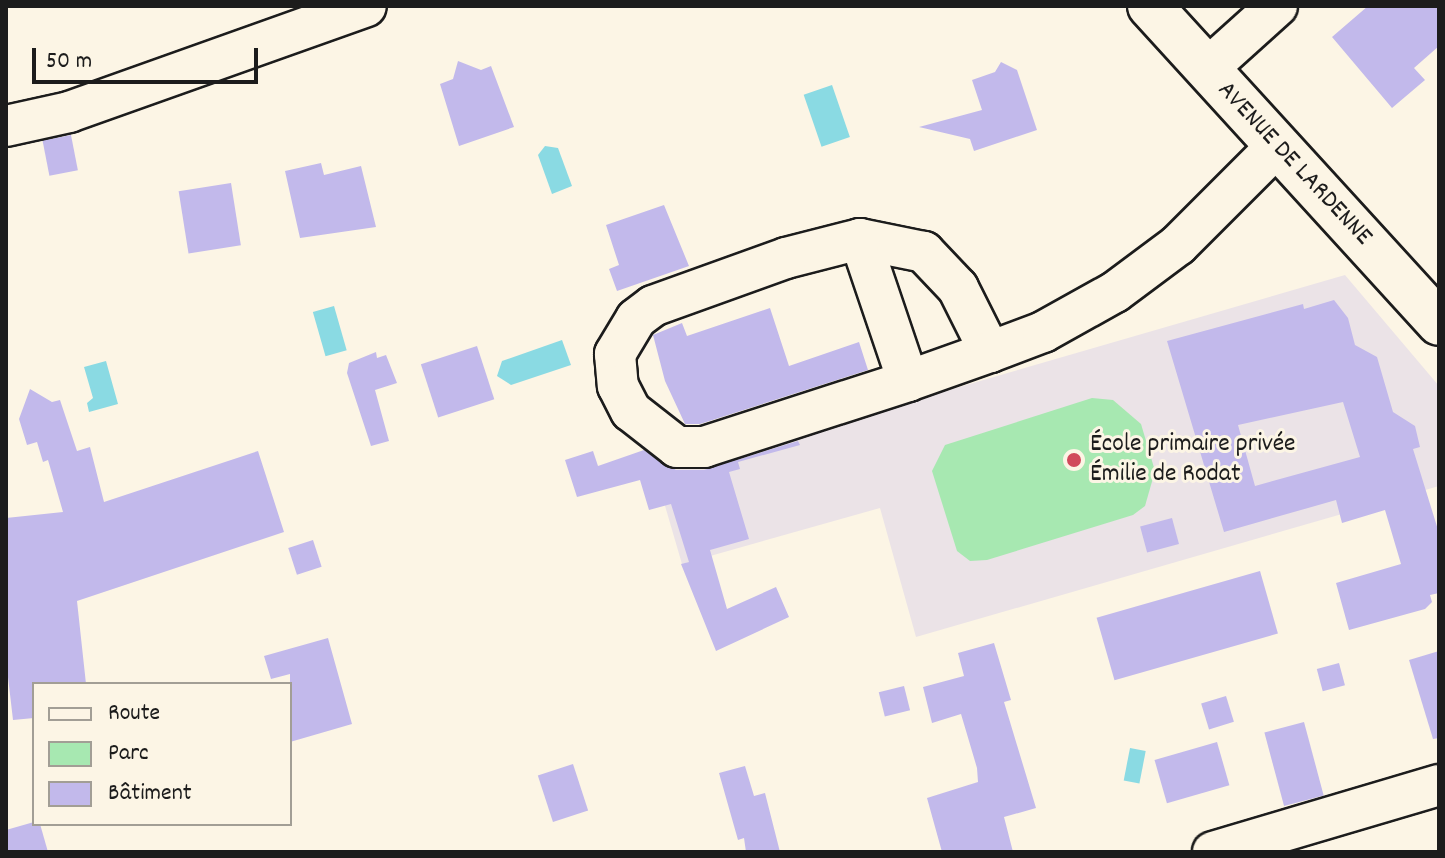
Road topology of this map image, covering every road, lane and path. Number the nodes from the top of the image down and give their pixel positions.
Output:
1 (366, 6) edge
2 (1150, 6) edge
3 (1277, 6) edge
4 (1207, 69) junction
5 (6, 126) edge
6 (1277, 146) junction
7 (860, 239) junction
8 (1439, 323) edge
9 (990, 352) junction
10 (908, 381) junction
11 (1439, 785) edge
12 (1213, 852) edge

1 - 5 street
2 - 4 main road, AVENUE DE LARDENNE
3 - 4 street
4 - 6 main road, AVENUE DE LARDENNE
6 - 8 main road, AVENUE DE LARDENNE
6 - 9 street
7 - 9 street
7 - 10 street
7 - 10 street
9 - 10 street
11 - 12 street

